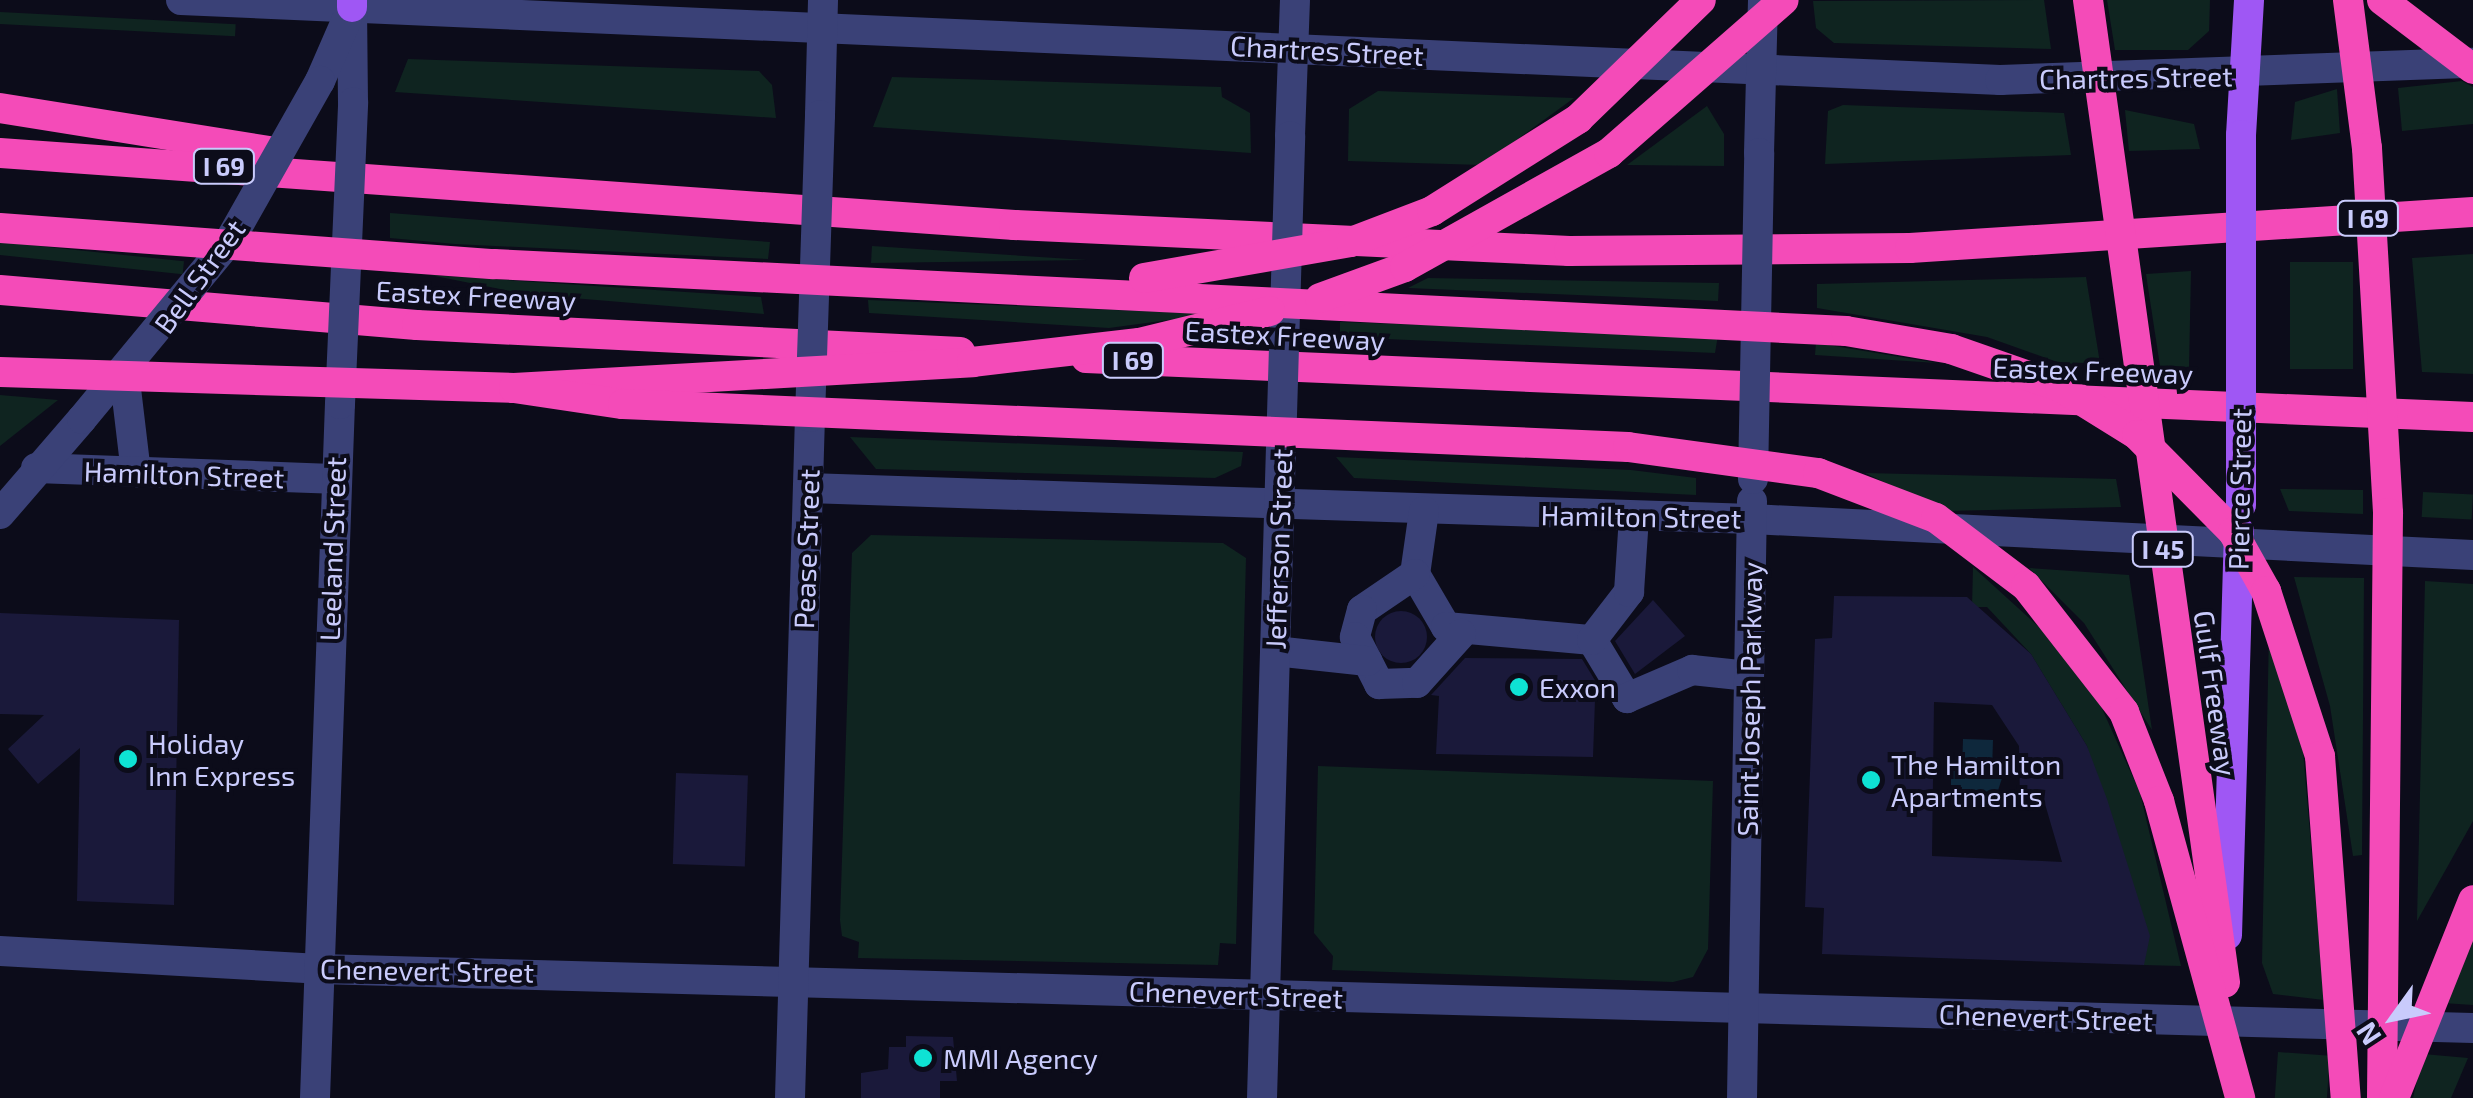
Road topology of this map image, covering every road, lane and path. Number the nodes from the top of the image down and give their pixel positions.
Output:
1 (181, 0) edge
2 (823, 0) edge
3 (1294, 0) edge
4 (1701, 0) edge
5 (1763, 0) edge
6 (1784, 0) edge
7 (2088, 0) edge
8 (2249, 0) edge
9 (2348, 0) edge
10 (2382, 0) edge
11 (352, 4) edge
12 (728, 14) edge
13 (822, 33) junction
14 (1293, 47) junction
15 (2473, 66) edge
16 (1760, 71) junction
17 (2247, 74) junction
18 (0, 108) edge
19 (0, 153) edge
20 (447, 180) junction
21 (2472, 212) edge
22 (0, 228) edge
23 (1014, 288) junction
24 (0, 290) edge
25 (0, 372) edge
26 (124, 372) junction
27 (514, 388) junction
28 (2473, 417) edge
29 (36, 468) junction
30 (136, 472) junction
31 (333, 480) junction
32 (808, 488) junction
33 (1279, 508) junction
34 (1424, 511) junction
35 (0, 514) edge
36 (1634, 516) junction
37 (1752, 519) junction
38 (2238, 544) junction
39 (2473, 555) edge
40 (1415, 574) junction
41 (1461, 634) junction
42 (1592, 640) junction
43 (1275, 651) junction
44 (1367, 661) junction
45 (1749, 676) junction
46 (2473, 900) edge
47 (0, 952) edge
48 (319, 969) junction
49 (793, 981) junction
50 (1266, 994) junction
51 (1744, 1008) junction
52 (2225, 1020) junction
53 (2473, 1028) edge
54 (315, 1098) edge
55 (790, 1098) edge
56 (1262, 1098) edge
57 (1742, 1098) edge
58 (2222, 1098) edge
59 (2241, 1098) edge
60 (2346, 1098) edge
61 (2382, 1098) edge
62 (2394, 1098) edge

1 - 11 street, Chartres Street
2 - 13 street, Pease Street
3 - 14 street, Jefferson Street
4 - 23 highway, bridge
5 - 16 street, Saint Joseph Parkway
6 - 27 highway, bridge
7 - 59 highway, Gulf Freeway / I 45, bridge
8 - 17 main road, Pierce Street
9 - 61 highway, bridge
10 - 15 highway, bridge
11 - 12 street, Chartres Street
11 - 26 street, Bell Street, bridge
11 - 31 street, Leeland Street, bridge
12 - 13 street, Chartres Street
13 - 14 street, Chartres Street
13 - 32 street, Pease Street, bridge
14 - 16 street, Chartres Street
14 - 33 street, Jefferson Street, bridge
15 - 17 street, Chartres Street
16 - 17 street, Chartres Street
16 - 37 street, Saint Joseph Parkway, bridge
17 - 38 main road, Pierce Street, bridge
18 - 20 highway
19 - 20 highway, I 69
20 - 21 highway, I 69
22 - 23 highway, bridge
23 - 60 highway, bridge
24 - 28 highway, Eastex Freeway / I 69
25 - 27 highway, bridge
26 - 29 street, Bell Street, bridge
26 - 30 street
27 - 59 highway, bridge
29 - 30 street, Hamilton Street
29 - 35 street, Bell Street
30 - 31 street, Hamilton Street
31 - 48 street, Leeland Street
32 - 33 street, Hamilton Street
32 - 49 street, Pease Street
33 - 34 street, Hamilton Street
33 - 43 street, Jefferson Street
34 - 36 street, Hamilton Street
34 - 40 street
36 - 37 street, Hamilton Street
36 - 42 street
37 - 38 street, Hamilton Street
37 - 45 street, Saint Joseph Parkway
38 - 39 street, Hamilton Street
38 - 52 main road, Pierce Street
40 - 41 street
40 - 44 street
41 - 42 street
41 - 44 street
42 - 45 street
43 - 44 street
43 - 50 street, Jefferson Street
45 - 51 street, Saint Joseph Parkway
46 - 62 highway, bridge
47 - 48 street, Chenevert Street
48 - 49 street, Chenevert Street
48 - 54 street, Leeland Street
49 - 50 street, Chenevert Street
49 - 55 street, Pease Street
50 - 51 street, Chenevert Street
50 - 56 street, Jefferson Street
51 - 52 street, Chenevert Street
51 - 57 street, Saint Joseph Parkway
52 - 53 street, Chenevert Street
52 - 58 main road, Pierce Street

